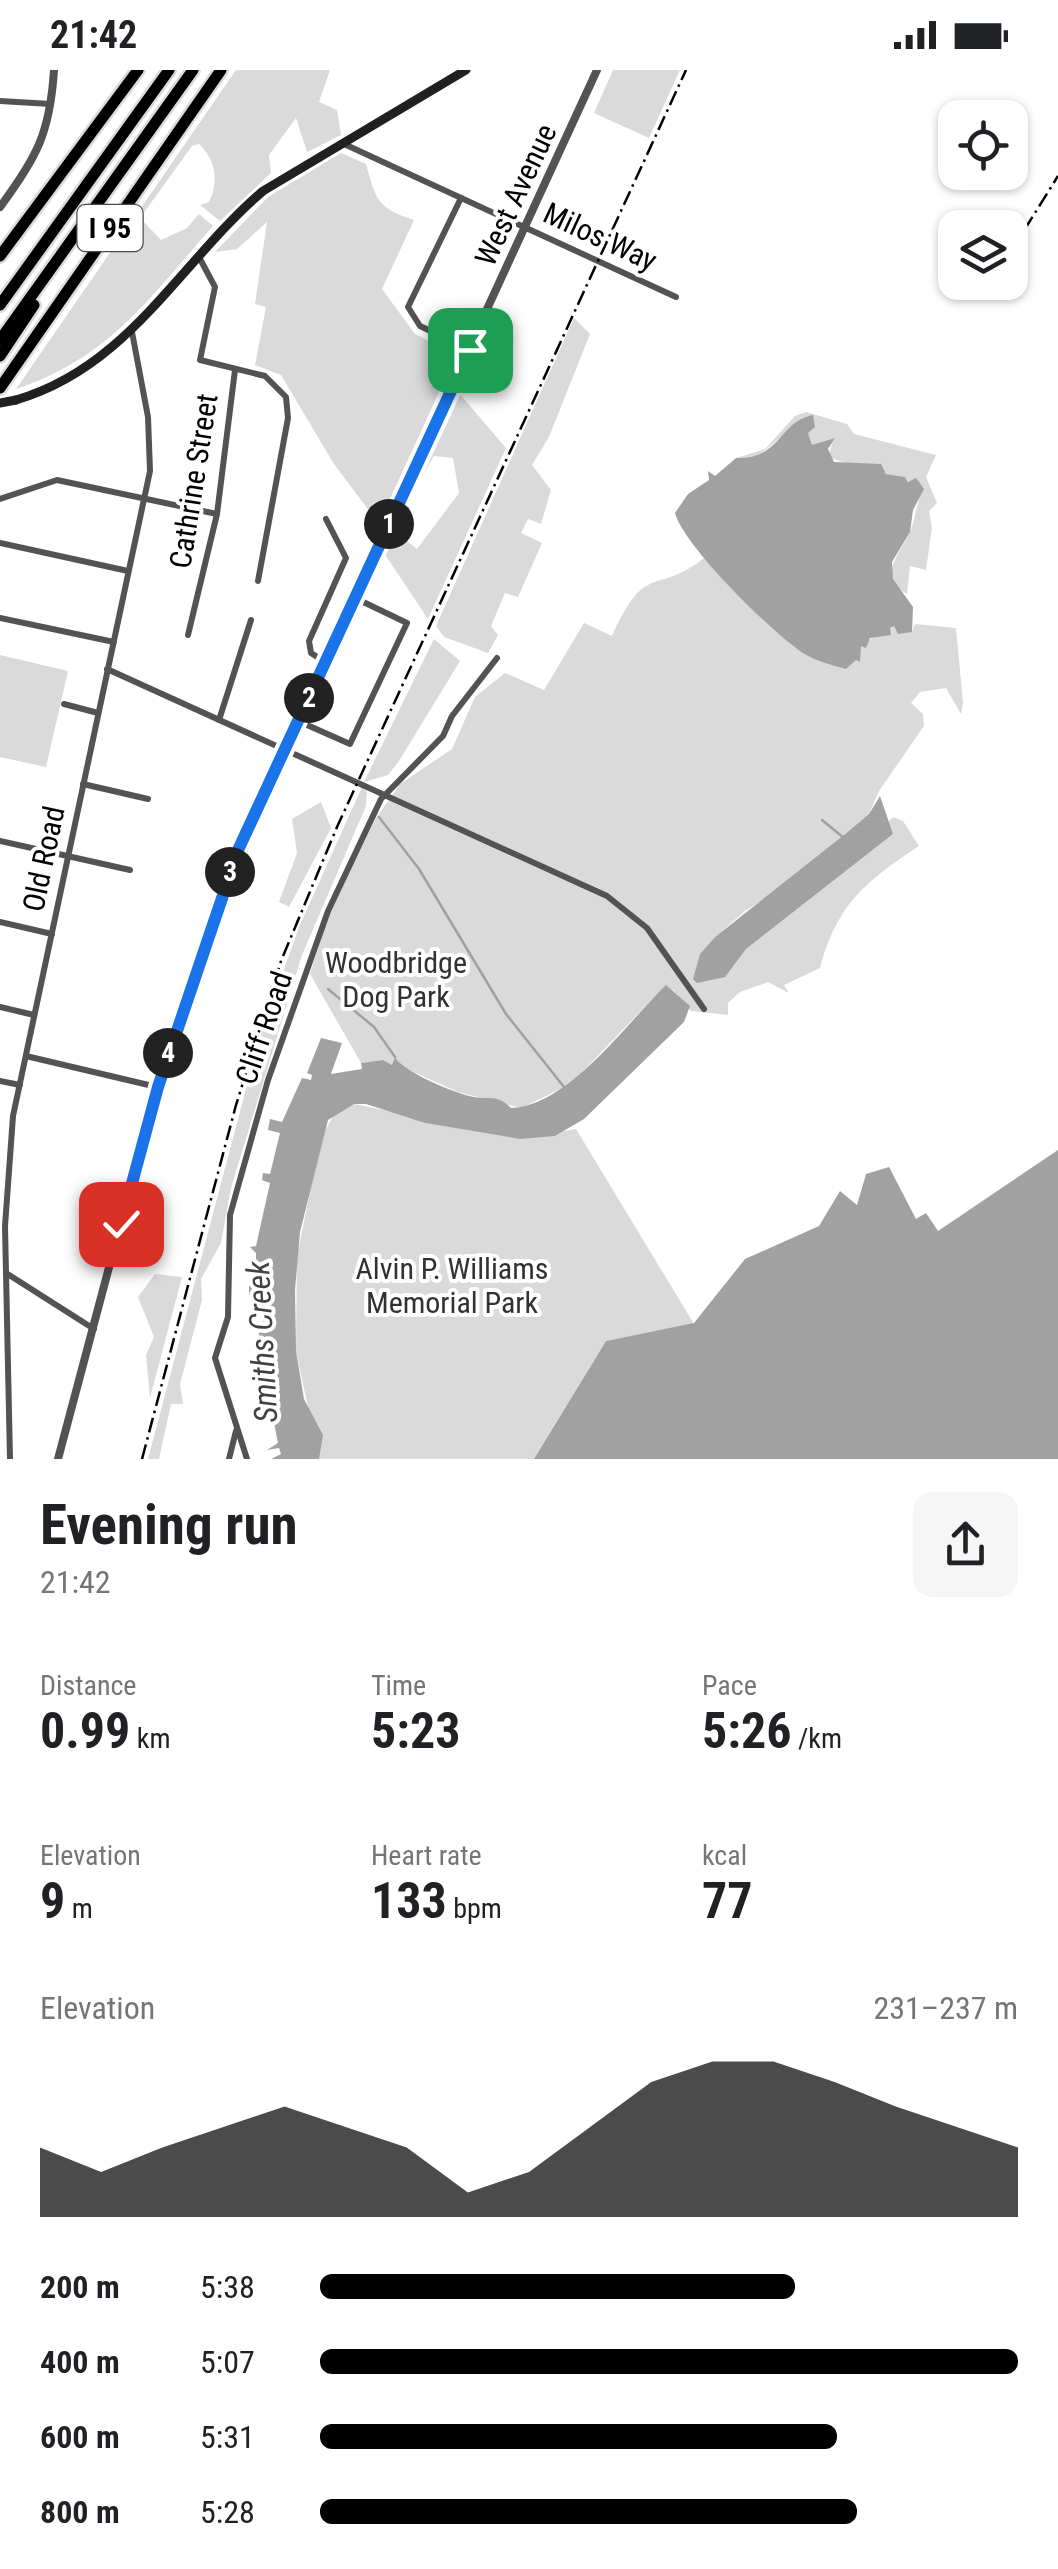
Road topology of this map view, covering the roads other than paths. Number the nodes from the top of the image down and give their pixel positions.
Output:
1 (54, 70) edge
2 (138, 70) edge
3 (169, 70) edge
4 (193, 70) edge
5 (221, 70) edge
6 (466, 70) edge
7 (597, 70) edge
8 (0, 101) edge
9 (52, 104) junction
10 (343, 143) junction
11 (125, 165) junction
12 (461, 198) junction
13 (0, 208) edge
14 (55, 228) junction
15 (526, 228) junction
16 (0, 256) edge
17 (199, 256) junction
18 (0, 292) edge
19 (676, 296) dead end
20 (0, 306) edge
21 (132, 332) junction
22 (0, 340) edge
23 (470, 350) junction
24 (0, 356) edge
25 (235, 370) junction
26 (10, 374) junction
27 (0, 388) edge
28 (0, 403) edge
29 (0, 498) edge
30 (144, 499) junction
31 (217, 514) junction
32 (326, 519) dead end
33 (0, 543) edge
34 (128, 571) junction
35 (258, 581) dead end
36 (355, 598) junction
37 (0, 618) edge
38 (251, 620) dead end
39 (188, 635) dead end
40 (114, 642) junction
41 (497, 658) dead end
42 (326, 663) junction
43 (108, 669) junction
44 (64, 704) dead end
45 (98, 713) junction
46 (219, 720) junction
47 (298, 722) junction
48 (285, 750) junction
49 (83, 784) junction
50 (384, 794) junction
51 (148, 798) dead end
52 (0, 841) edge
53 (69, 856) junction
54 (130, 870) dead end
55 (0, 922) edge
56 (52, 934) junction
57 (0, 1007) edge
58 (704, 1009) dead end
59 (34, 1015) junction
60 (26, 1056) junction
61 (0, 1081) edge
62 (20, 1085) junction
63 (158, 1087) junction
64 (0, 1151) edge
65 (10, 1153) junction
66 (2, 1226) edge
67 (5, 1273) junction
68 (4, 1328) edge
69 (94, 1329) junction
70 (237, 1427) junction
71 (10, 1459) edge
72 (58, 1459) edge
73 (229, 1459) edge
74 (247, 1459) edge

1 - 9 street
2 - 16 highway, I 95
3 - 14 highway, I 95
4 - 11 highway, I 95
5 - 26 highway, I 95
6 - 10 main road
7 - 15 street, West Avenue
8 - 9 street
9 - 13 street
10 - 12 street, Milos Way
10 - 17 main road
11 - 22 highway, I 95
11 - 24 highway
12 - 15 street, Milos Way
12 - 23 street
14 - 18 highway
14 - 20 highway, I 95
15 - 19 street, Milos Way
15 - 23 street, West Avenue
17 - 21 main road
17 - 25 street, Cathrine Street
21 - 28 main road, bridge
21 - 30 street, Old Road
23 - 36 street, West Avenue
25 - 31 street, Cathrine Street
25 - 35 street
26 - 27 highway, I 95
26 - 28 highway
29 - 30 street
30 - 31 street
30 - 34 street, Old Road
31 - 39 street, Cathrine Street
32 - 42 street
33 - 34 street
34 - 40 street, Old Road
36 - 42 street, West Avenue
36 - 47 street
37 - 40 street
38 - 46 street
40 - 43 street, Old Road
41 - 50 street, Cliff Road
42 - 47 street, West Avenue
43 - 45 street, Old Road
43 - 46 street
44 - 45 street
45 - 49 street, Old Road
46 - 48 street
47 - 48 street, West Avenue
48 - 50 street
48 - 63 street, West Avenue
49 - 51 street
49 - 53 street, Old Road
50 - 58 street
50 - 70 street, Cliff Road
52 - 53 street
53 - 54 street
53 - 56 street, Old Road
55 - 56 street
56 - 59 street, Old Road
57 - 59 street
59 - 60 street, Old Road
60 - 62 street, Old Road
60 - 63 street
61 - 62 street
62 - 65 street, Old Road
63 - 69 street, West Avenue
64 - 65 street
65 - 66 street, Old Road
66 - 67 street, Old Road
67 - 68 street, Old Road
67 - 69 street
68 - 71 street, Old Road
69 - 72 street, West Avenue
70 - 73 street
70 - 74 street, Cliff Road

